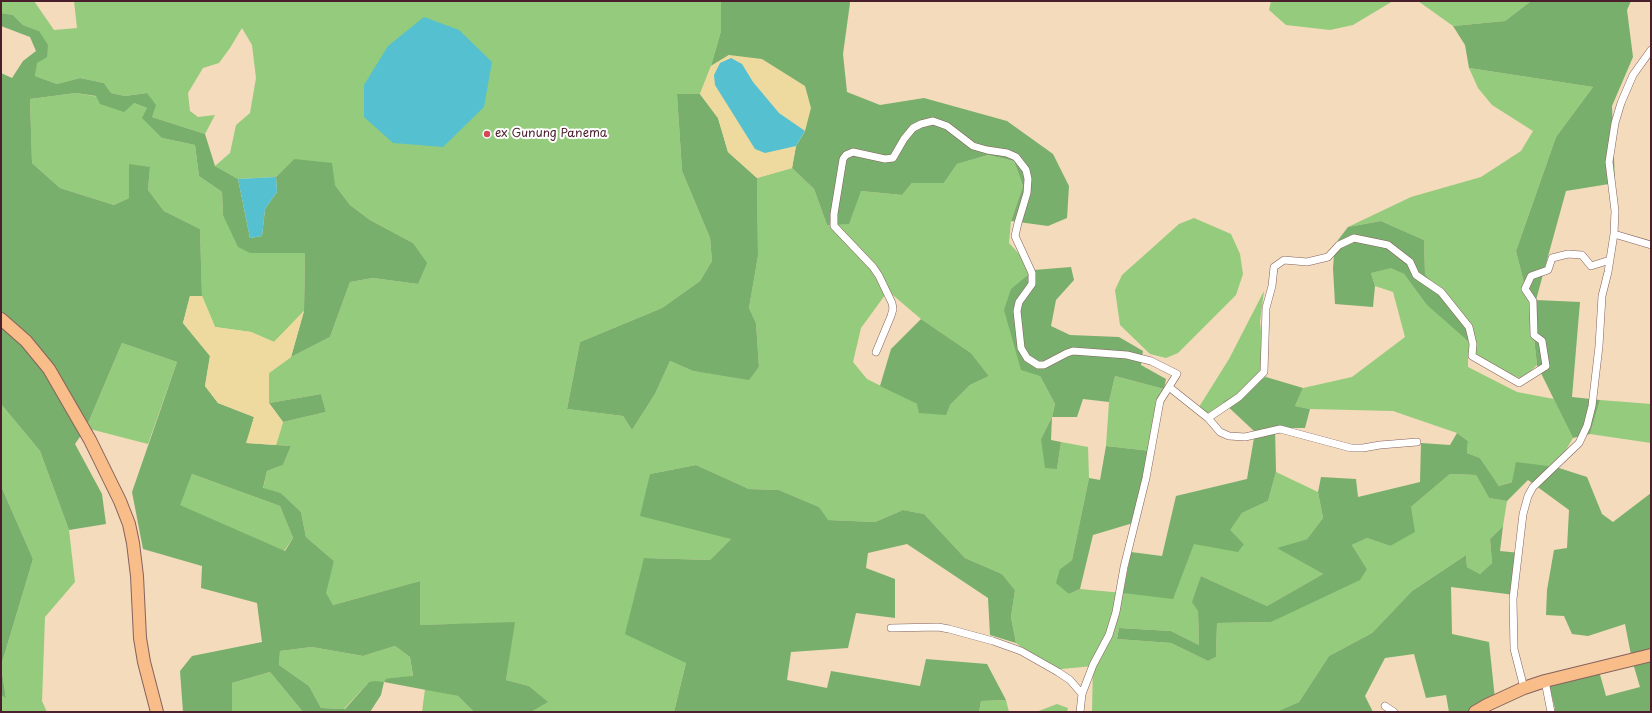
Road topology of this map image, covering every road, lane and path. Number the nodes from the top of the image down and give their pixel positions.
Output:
1 (1651, 50) edge
2 (1614, 234) junction
3 (1651, 245) edge
4 (1610, 260) junction
5 (1, 319) edge
6 (876, 352) dead end
7 (1170, 387) junction
8 (1208, 418) junction
9 (1417, 442) dead end
10 (891, 628) dead end
11 (1651, 655) edge
12 (1545, 681) junction
13 (1524, 688) junction
14 (1082, 694) junction
15 (1385, 706) dead end
16 (157, 712) edge
17 (1080, 712) edge
18 (1394, 712) edge
19 (1475, 712) edge
20 (1551, 712) edge

1 - 2 street
2 - 3 street
2 - 4 street
4 - 8 street
4 - 13 street
5 - 16 main road
6 - 7 street
7 - 8 street
7 - 14 street
8 - 9 street
10 - 14 street
11 - 12 main road
12 - 13 main road
12 - 20 street
13 - 19 main road
14 - 17 street
15 - 18 street

